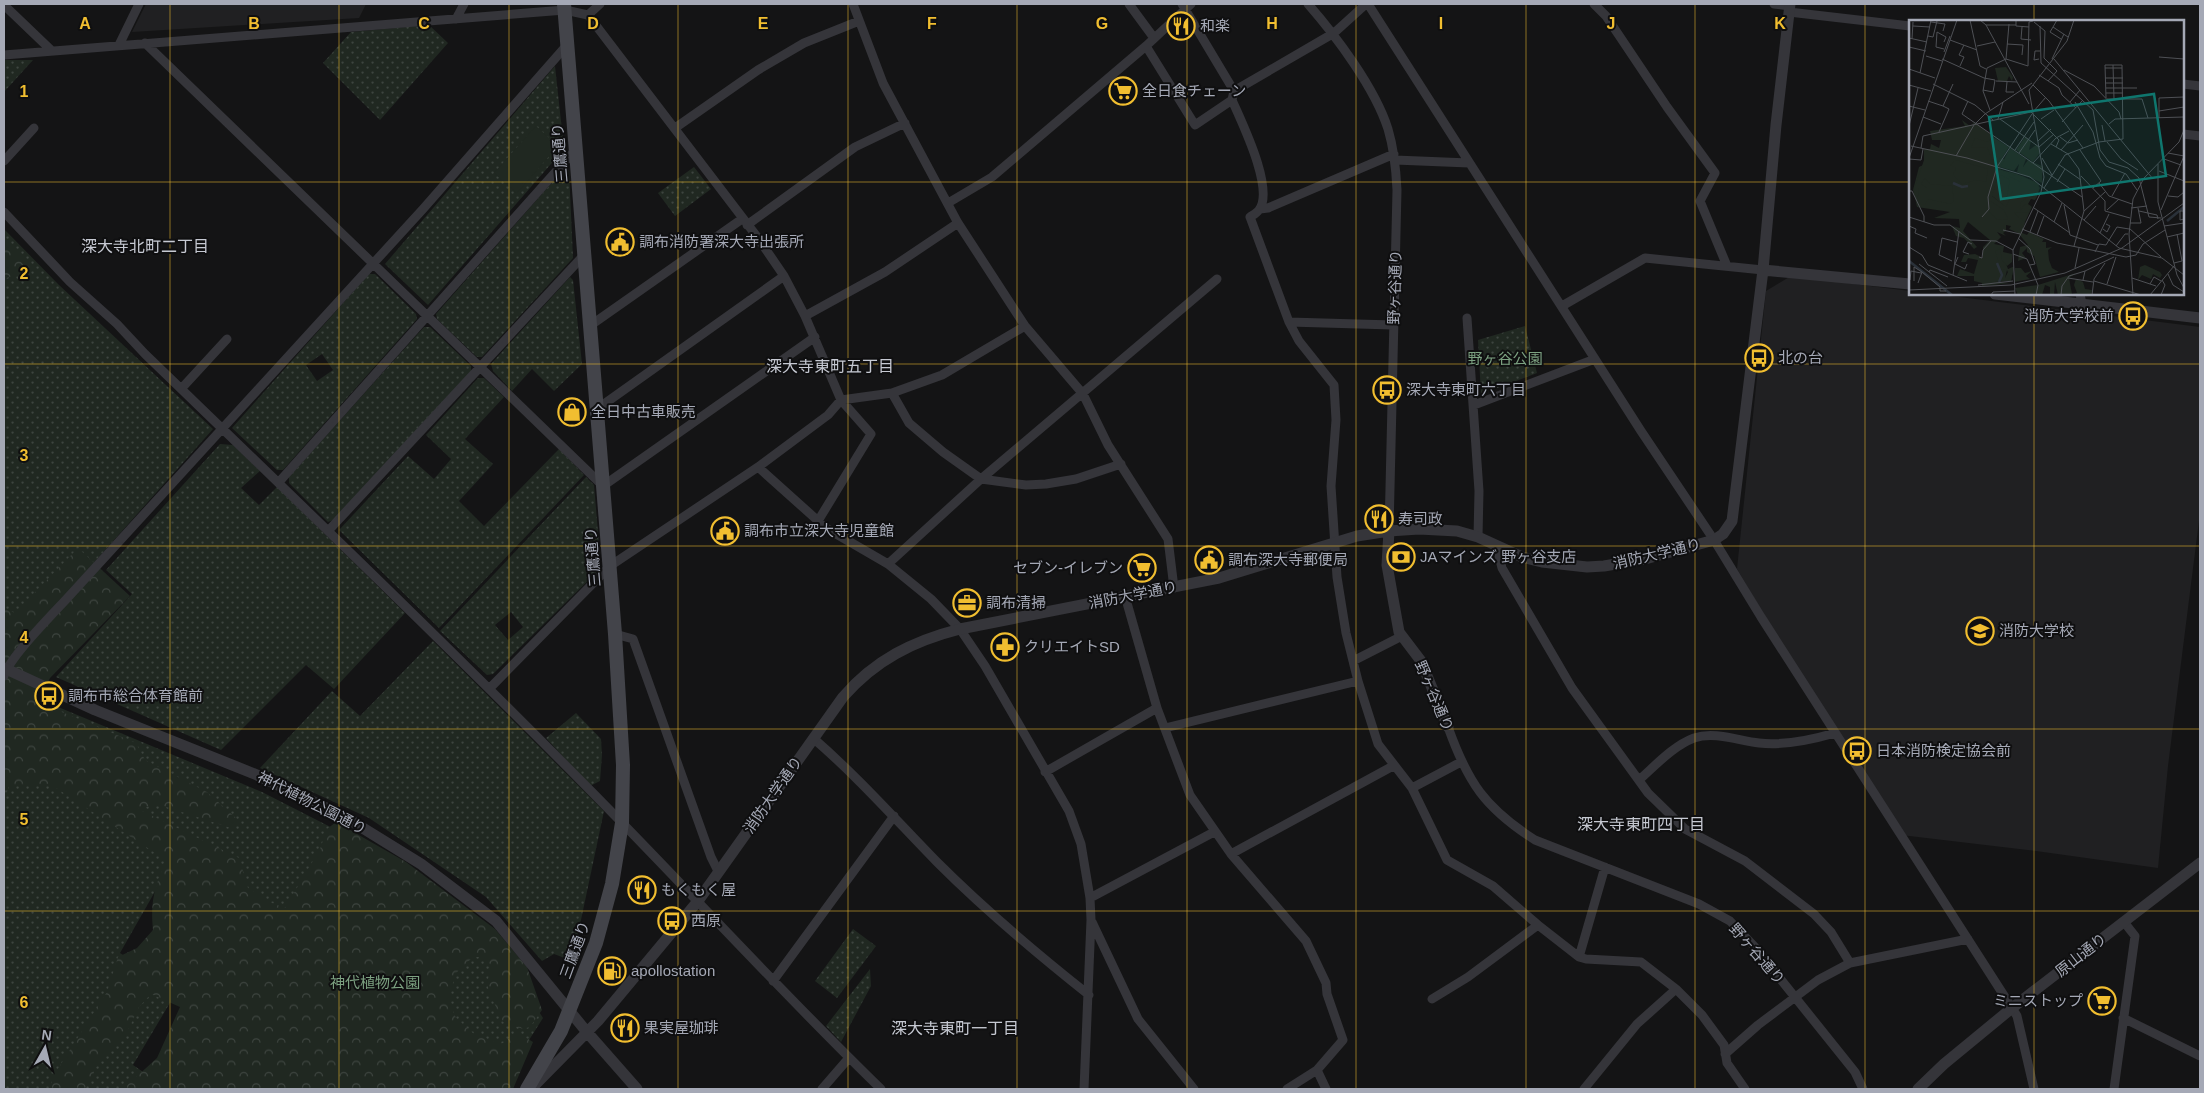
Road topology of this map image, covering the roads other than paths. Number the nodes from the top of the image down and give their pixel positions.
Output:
1 (139, 4) edge
2 (464, 4) edge
3 (600, 4) edge
4 (853, 4) edge
5 (1129, 4) edge
6 (1308, 4) edge
7 (1367, 4) edge
8 (1594, 4) edge
9 (1774, 4) edge
10 (4, 5) edge
11 (1186, 5) edge
12 (565, 7) edge
13 (1790, 7) edge
14 (588, 15) junction
15 (456, 19) junction
16 (859, 21) junction
17 (1909, 26) edge
18 (1334, 33) junction
19 (1154, 38) junction
20 (145, 43) junction
21 (119, 44) junction
22 (567, 45) junction
23 (1146, 46) junction
24 (52, 51) junction
25 (4, 55) edge
26 (2184, 84) edge
27 (2200, 86) edge
28 (1233, 95) junction
29 (905, 124) junction
30 (34, 128) dead end
31 (675, 128) junction
32 (2184, 134) edge
33 (2200, 136) edge
34 (576, 149) junction
35 (1394, 157) junction
36 (4, 161) edge
37 (1469, 163) junction
38 (948, 203) junction
39 (1260, 209) junction
40 (4, 212) edge
41 (744, 222) junction
42 (958, 223) junction
43 (584, 255) junction
44 (372, 263) junction
45 (1727, 266) junction
46 (1763, 270) junction
47 (784, 276) junction
48 (1218, 279) dead end
49 (1909, 284) edge
50 (2012, 295) edge
51 (2081, 299) edge
52 (1562, 306) junction
53 (427, 316) junction
54 (805, 316) junction
55 (1467, 318) dead end
56 (2200, 318) edge
57 (1289, 322) junction
58 (1394, 324) junction
59 (591, 325) junction
60 (1025, 326) junction
61 (815, 337) junction
62 (227, 339) dead end
63 (1595, 359) junction
64 (480, 367) junction
65 (181, 389) junction
66 (892, 393) junction
67 (1083, 394) junction
68 (841, 400) junction
69 (1474, 405) junction
70 (597, 409) junction
71 (222, 429) junction
72 (1120, 464) junction
73 (758, 467) junction
74 (981, 479) junction
75 (279, 482) junction
76 (603, 486) junction
77 (818, 521) junction
78 (329, 530) junction
79 (1389, 531) junction
80 (1478, 537) junction
81 (1714, 540) junction
82 (1336, 542) junction
83 (1500, 552) junction
84 (888, 564) junction
85 (610, 566) junction
86 (1174, 588) junction
87 (1125, 596) junction
88 (960, 629) junction
89 (615, 634) junction
90 (1402, 636) junction
91 (1353, 661) junction
92 (4, 671) edge
93 (1358, 681) junction
94 (489, 689) junction
95 (1157, 708) junction
96 (1448, 727) joint
97 (1166, 728) junction
98 (1835, 733) junction
99 (813, 738) junction
100 (1461, 762) junction
101 (1393, 766) junction
102 (1045, 772) junction
103 (1639, 780) junction
104 (1412, 788) junction
105 (894, 816) junction
106 (622, 824) junction
107 (1214, 832) junction
108 (1231, 854) junction
109 (2200, 863) edge
110 (1605, 867) junction
111 (718, 872) junction
112 (1090, 898) junction
113 (698, 901) junction
114 (1091, 920) junction
115 (2124, 922) junction
116 (1538, 925) junction
117 (1968, 939) junction
118 (1579, 957) junction
119 (1850, 963) junction
120 (773, 981) junction
121 (1676, 989) junction
122 (1089, 995) junction
123 (1794, 998) junction
124 (1432, 999) dead end
125 (2012, 1008) junction
126 (571, 1011) junction
127 (2123, 1018) junction
128 (586, 1031) junction
129 (1725, 1054) junction
130 (2200, 1056) edge
131 (848, 1059) junction
132 (1317, 1070) junction
133 (527, 1089) edge
134 (531, 1089) edge
135 (637, 1089) edge
136 (822, 1089) edge
137 (881, 1089) edge
138 (1084, 1089) edge
139 (1194, 1089) edge
140 (1287, 1089) edge
141 (1326, 1089) edge
142 (1584, 1089) edge
143 (1745, 1089) edge
144 (1863, 1089) edge
145 (1918, 1089) edge
146 (2034, 1089) edge
147 (2114, 1089) edge

1 - 21 street
2 - 15 street
3 - 14 street
4 - 16 street
5 - 19 street
6 - 18 street, 野ヶ谷通り
7 - 18 street
7 - 37 street
8 - 45 street
9 - 13 street
10 - 24 street
11 - 19 street
11 - 28 street
12 - 14 street
12 - 15 street
12 - 22 main road, 三鷹通り
13 - 17 street
13 - 46 street, 消防大学通り
14 - 31 street
15 - 20 street
16 - 29 street
16 - 31 street
18 - 28 street
18 - 35 street, 野ヶ谷通り
19 - 23 street
20 - 21 street
20 - 44 street
21 - 24 street
22 - 34 main road, 三鷹通り
22 - 44 street
23 - 28 street
23 - 38 street
24 - 25 street
26 - 27 street
28 - 39 street
29 - 38 street
29 - 41 street
30 - 36 street
31 - 41 street
32 - 33 street
34 - 43 main road, 三鷹通り
34 - 53 street
35 - 37 street
35 - 39 street
35 - 58 street, 野ヶ谷通り
37 - 52 street
38 - 42 street
39 - 57 street
40 - 65 street
41 - 47 street
41 - 59 street
42 - 54 street
42 - 60 street
43 - 59 main road, 三鷹通り
43 - 64 street
44 - 53 street
44 - 71 street
45 - 46 street
45 - 52 street
46 - 49 street
46 - 81 street, 消防大学通り
47 - 54 street
47 - 70 street
48 - 67 street
50 - 51 street
51 - 56 street
52 - 63 street
53 - 64 street
53 - 75 street
54 - 61 street
55 - 69 street
57 - 58 street
57 - 82 street
58 - 79 street, 野ヶ谷通り
59 - 70 main road, 三鷹通り
60 - 66 street
60 - 67 street
61 - 68 street
61 - 76 street
62 - 65 street
63 - 69 street
63 - 81 street
64 - 76 street
64 - 78 street
65 - 71 street
66 - 68 street
66 - 74 street
67 - 72 street
67 - 74 street
68 - 73 street
68 - 77 street
69 - 80 street
70 - 76 main road, 三鷹通り
71 - 75 street
71 - 92 street
72 - 74 street
72 - 86 street
73 - 77 street
73 - 85 street
74 - 84 street
75 - 78 street
76 - 85 main road, 三鷹通り
77 - 84 street
78 - 94 street
79 - 80 street, 消防大学通り
79 - 82 street, 消防大学通り
79 - 90 street, 野ヶ谷通り
80 - 83 street, 消防大学通り
81 - 83 street, 消防大学通り
81 - 98 street
82 - 86 street, 消防大学通り
82 - 91 street
83 - 103 street
84 - 88 street
85 - 89 main road, 三鷹通り
85 - 94 street
86 - 87 street, 消防大学通り
87 - 88 street, 消防大学通り
87 - 95 street
88 - 99 street, 消防大学通り
88 - 102 street
89 - 106 main road, 三鷹通り
89 - 111 street
90 - 91 street
90 - 96 street, 野ヶ谷通り
91 - 93 street
92 - 126 street, 神代植物公園通り
93 - 97 street
93 - 101 street
94 - 106 street
95 - 97 street
95 - 102 street
96 - 100 street, 野ヶ谷通り
97 - 107 street
98 - 103 street
98 - 117 street
99 - 105 street
99 - 111 street, 消防大学通り
100 - 104 street
100 - 110 street, 野ヶ谷通り
101 - 104 street
101 - 108 street
102 - 112 street
103 - 119 street
104 - 116 street
105 - 120 street
105 - 122 street
106 - 113 street
106 - 126 main road, 三鷹通り
107 - 108 street
107 - 112 street
108 - 132 street
109 - 115 street, 原山通り
110 - 118 street
110 - 123 street, 野ヶ谷通り
111 - 113 street, 消防大学通り
112 - 114 street
113 - 120 street
113 - 128 street, 消防大学通り
114 - 122 street
114 - 139 street
115 - 125 street, 原山通り
115 - 127 street
116 - 118 street
116 - 124 street
117 - 119 street
117 - 125 street
118 - 121 street
119 - 123 street
120 - 131 street
121 - 129 street
121 - 142 street
122 - 138 street
123 - 129 street
123 - 144 street, 野ヶ谷通り
125 - 145 street, 原山通り
125 - 146 street
126 - 128 street, 神代植物公園通り
126 - 133 main road, 三鷹通り
127 - 130 street
127 - 147 street
128 - 134 street, 消防大学通り
128 - 135 street, 神代植物公園通り
129 - 143 street
131 - 136 street
131 - 137 street
132 - 140 street
132 - 141 street

